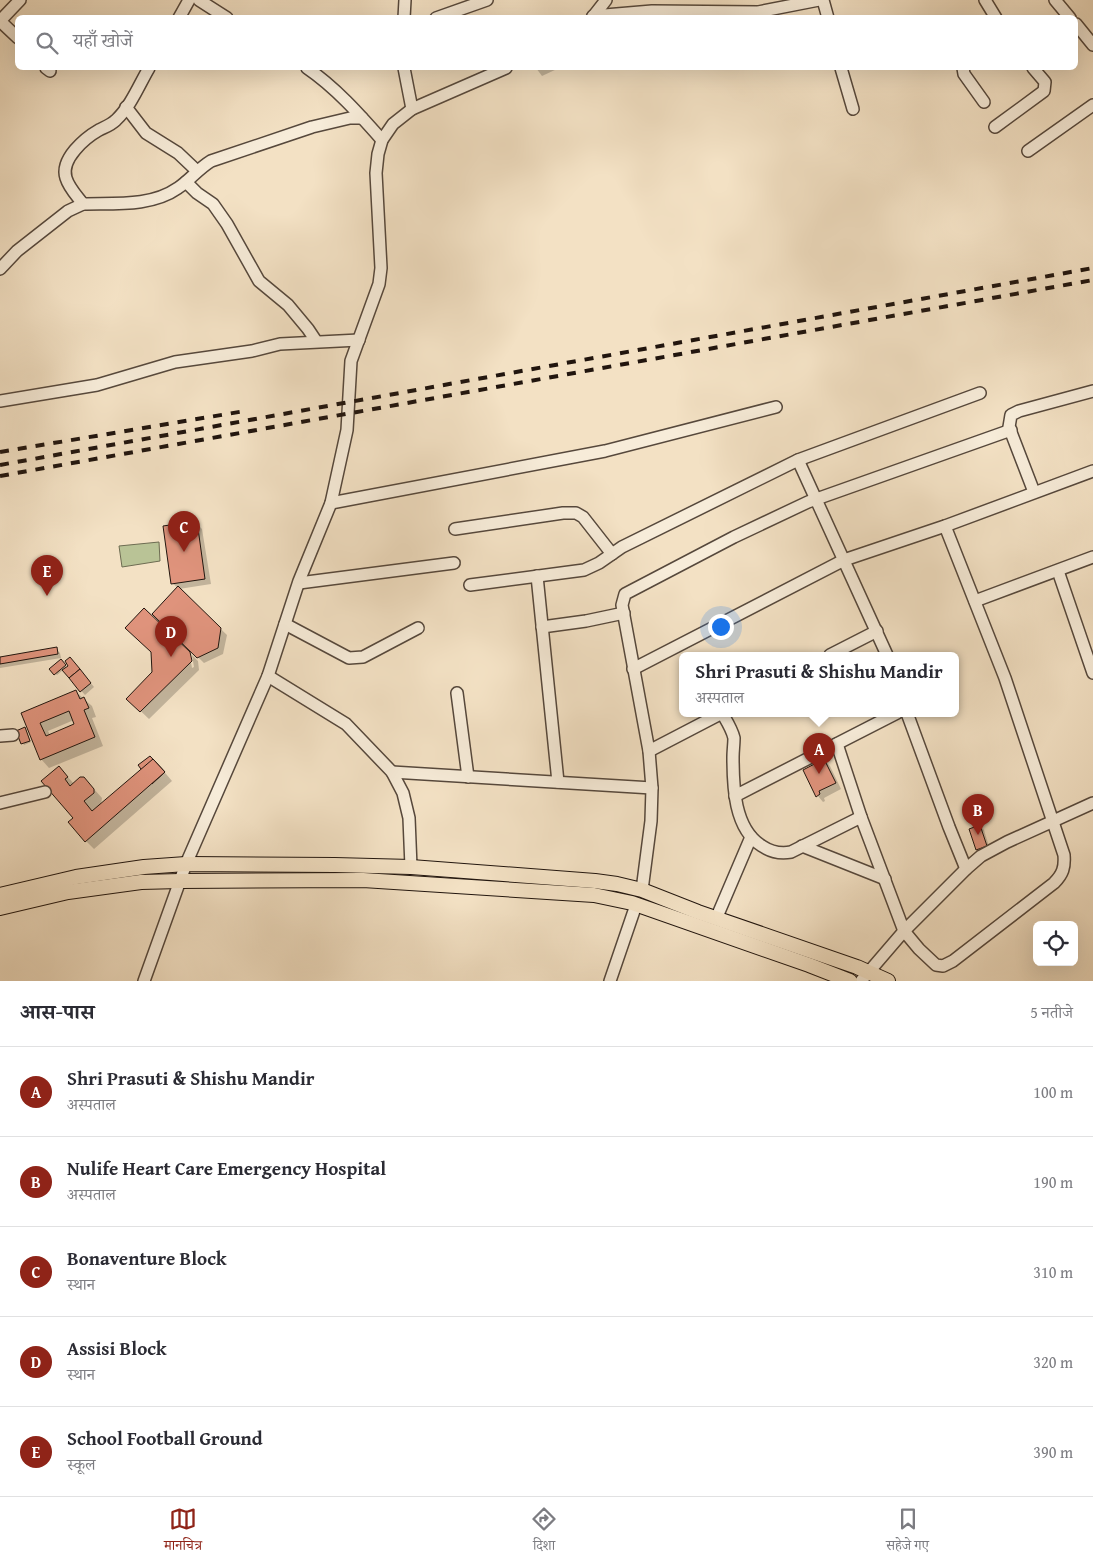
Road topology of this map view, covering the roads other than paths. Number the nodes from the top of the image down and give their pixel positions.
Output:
1 (20, 0) edge
2 (189, 0) edge
3 (199, 0) edge
4 (405, 0) edge
5 (487, 0) edge
6 (606, 0) edge
7 (821, 0) edge
8 (985, 0) edge
9 (1055, 0) edge
10 (181, 15) edge
11 (222, 15) edge
12 (404, 15) edge
13 (444, 15) edge
14 (594, 15) edge
15 (612, 15) edge
16 (827, 15) edge
17 (994, 15) edge
18 (1068, 15) edge
19 (0, 21) edge
20 (1078, 26) edge
21 (15, 35) edge
22 (1093, 45) edge
23 (148, 70) edge
24 (310, 70) edge
25 (404, 70) edge
26 (501, 70) edge
27 (842, 70) edge
28 (963, 70) edge
29 (1035, 70) edge
30 (984, 102) dead end
31 (1093, 105) edge
32 (126, 107) junction
33 (412, 109) junction
34 (853, 110) dead end
35 (362, 118) junction
36 (995, 127) dead end
37 (382, 140) junction
38 (1028, 151) dead end
39 (197, 171) junction
40 (186, 182) junction
41 (83, 204) junction
42 (0, 269) edge
43 (316, 340) junction
44 (359, 340) junction
45 (1093, 391) edge
46 (980, 393) dead end
47 (0, 402) edge
48 (776, 407) dead end
49 (1010, 430) junction
50 (798, 460) junction
51 (1093, 470) edge
52 (1034, 492) junction
53 (815, 499) junction
54 (331, 503) junction
55 (945, 526) junction
56 (455, 528) dead end
57 (612, 554) junction
58 (1093, 557) edge
59 (844, 560) junction
60 (454, 563) dead end
61 (1058, 572) junction
62 (538, 576) junction
63 (299, 583) junction
64 (470, 585) dead end
65 (976, 602) junction
66 (624, 613) junction
67 (285, 624) junction
68 (542, 627) junction
69 (418, 628) dead end
70 (877, 630) junction
71 (836, 652) edge
72 (886, 652) edge
73 (633, 669) junction
74 (1093, 673) edge
75 (268, 676) junction
76 (457, 693) dead end
77 (714, 717) edge
78 (724, 717) edge
79 (889, 717) edge
80 (908, 717) edge
81 (13, 735) dead end
82 (0, 736) edge
83 (837, 744) junction
84 (649, 751) junction
85 (392, 772) junction
86 (468, 777) junction
87 (558, 782) junction
88 (652, 788) junction
89 (45, 792) dead end
90 (735, 796) junction
91 (0, 803) edge
92 (1093, 803) edge
93 (861, 817) junction
94 (1052, 822) junction
95 (751, 837) junction
96 (802, 846) junction
97 (186, 864) junction
98 (411, 867) junction
99 (966, 868) junction
100 (884, 879) junction
101 (180, 881) junction
102 (642, 890) junction
103 (0, 895) edge
104 (636, 905) junction
105 (0, 908) edge
106 (716, 919) junction
107 (904, 931) junction
108 (846, 963) junction
109 (865, 977) edge
110 (834, 978) edge
111 (144, 981) edge
112 (610, 981) edge
113 (850, 981) edge
114 (888, 981) edge

1 - 19 street
2 - 10 street
3 - 11 street
4 - 12 street
5 - 13 street
6 - 14 street
7 - 15 street
7 - 16 street
8 - 17 street
9 - 18 street
19 - 21 street
20 - 22 street
23 - 32 street
24 - 35 street
25 - 33 street
26 - 33 street
27 - 34 street
28 - 30 street
29 - 36 street
31 - 38 street
32 - 39 street
32 - 41 street
33 - 37 street
35 - 37 street
35 - 39 street
37 - 44 street
39 - 40 street
40 - 41 street
40 - 43 street
41 - 42 street
43 - 44 street
43 - 47 street
44 - 54 street
45 - 49 street
46 - 50 street
48 - 54 street
49 - 52 street
49 - 53 street
50 - 53 street
50 - 57 street
51 - 52 street
52 - 55 street
53 - 59 street
53 - 66 street
54 - 63 street
55 - 59 street
55 - 65 street
56 - 57 street
57 - 62 street
58 - 61 street
59 - 70 street
59 - 73 street
60 - 63 street
61 - 65 street
61 - 74 street
62 - 64 street
62 - 68 street
63 - 67 street
65 - 94 street
66 - 68 street
66 - 73 street
67 - 69 street
67 - 75 street
68 - 87 street
70 - 71 street
70 - 72 street
73 - 84 street
75 - 85 street
75 - 97 street
76 - 86 street
77 - 84 street
78 - 90 street
79 - 83 street
80 - 99 street
81 - 82 street
83 - 90 street
83 - 93 street
84 - 88 street
85 - 86 street
85 - 98 street
86 - 87 street
87 - 88 street
88 - 102 street
89 - 91 street
90 - 95 street
92 - 94 street
93 - 96 street
93 - 100 street
94 - 99 street
94 - 107 street
95 - 96 street
95 - 106 street
96 - 100 street
97 - 98 main road
97 - 101 street
97 - 103 main road
98 - 102 main road
99 - 107 street
100 - 107 street
101 - 104 main road
101 - 105 main road
101 - 111 street
102 - 106 main road
104 - 110 main road
104 - 112 street
106 - 108 main road
107 - 109 street
108 - 109 main road
108 - 110 street
109 - 114 main road
110 - 113 main road

